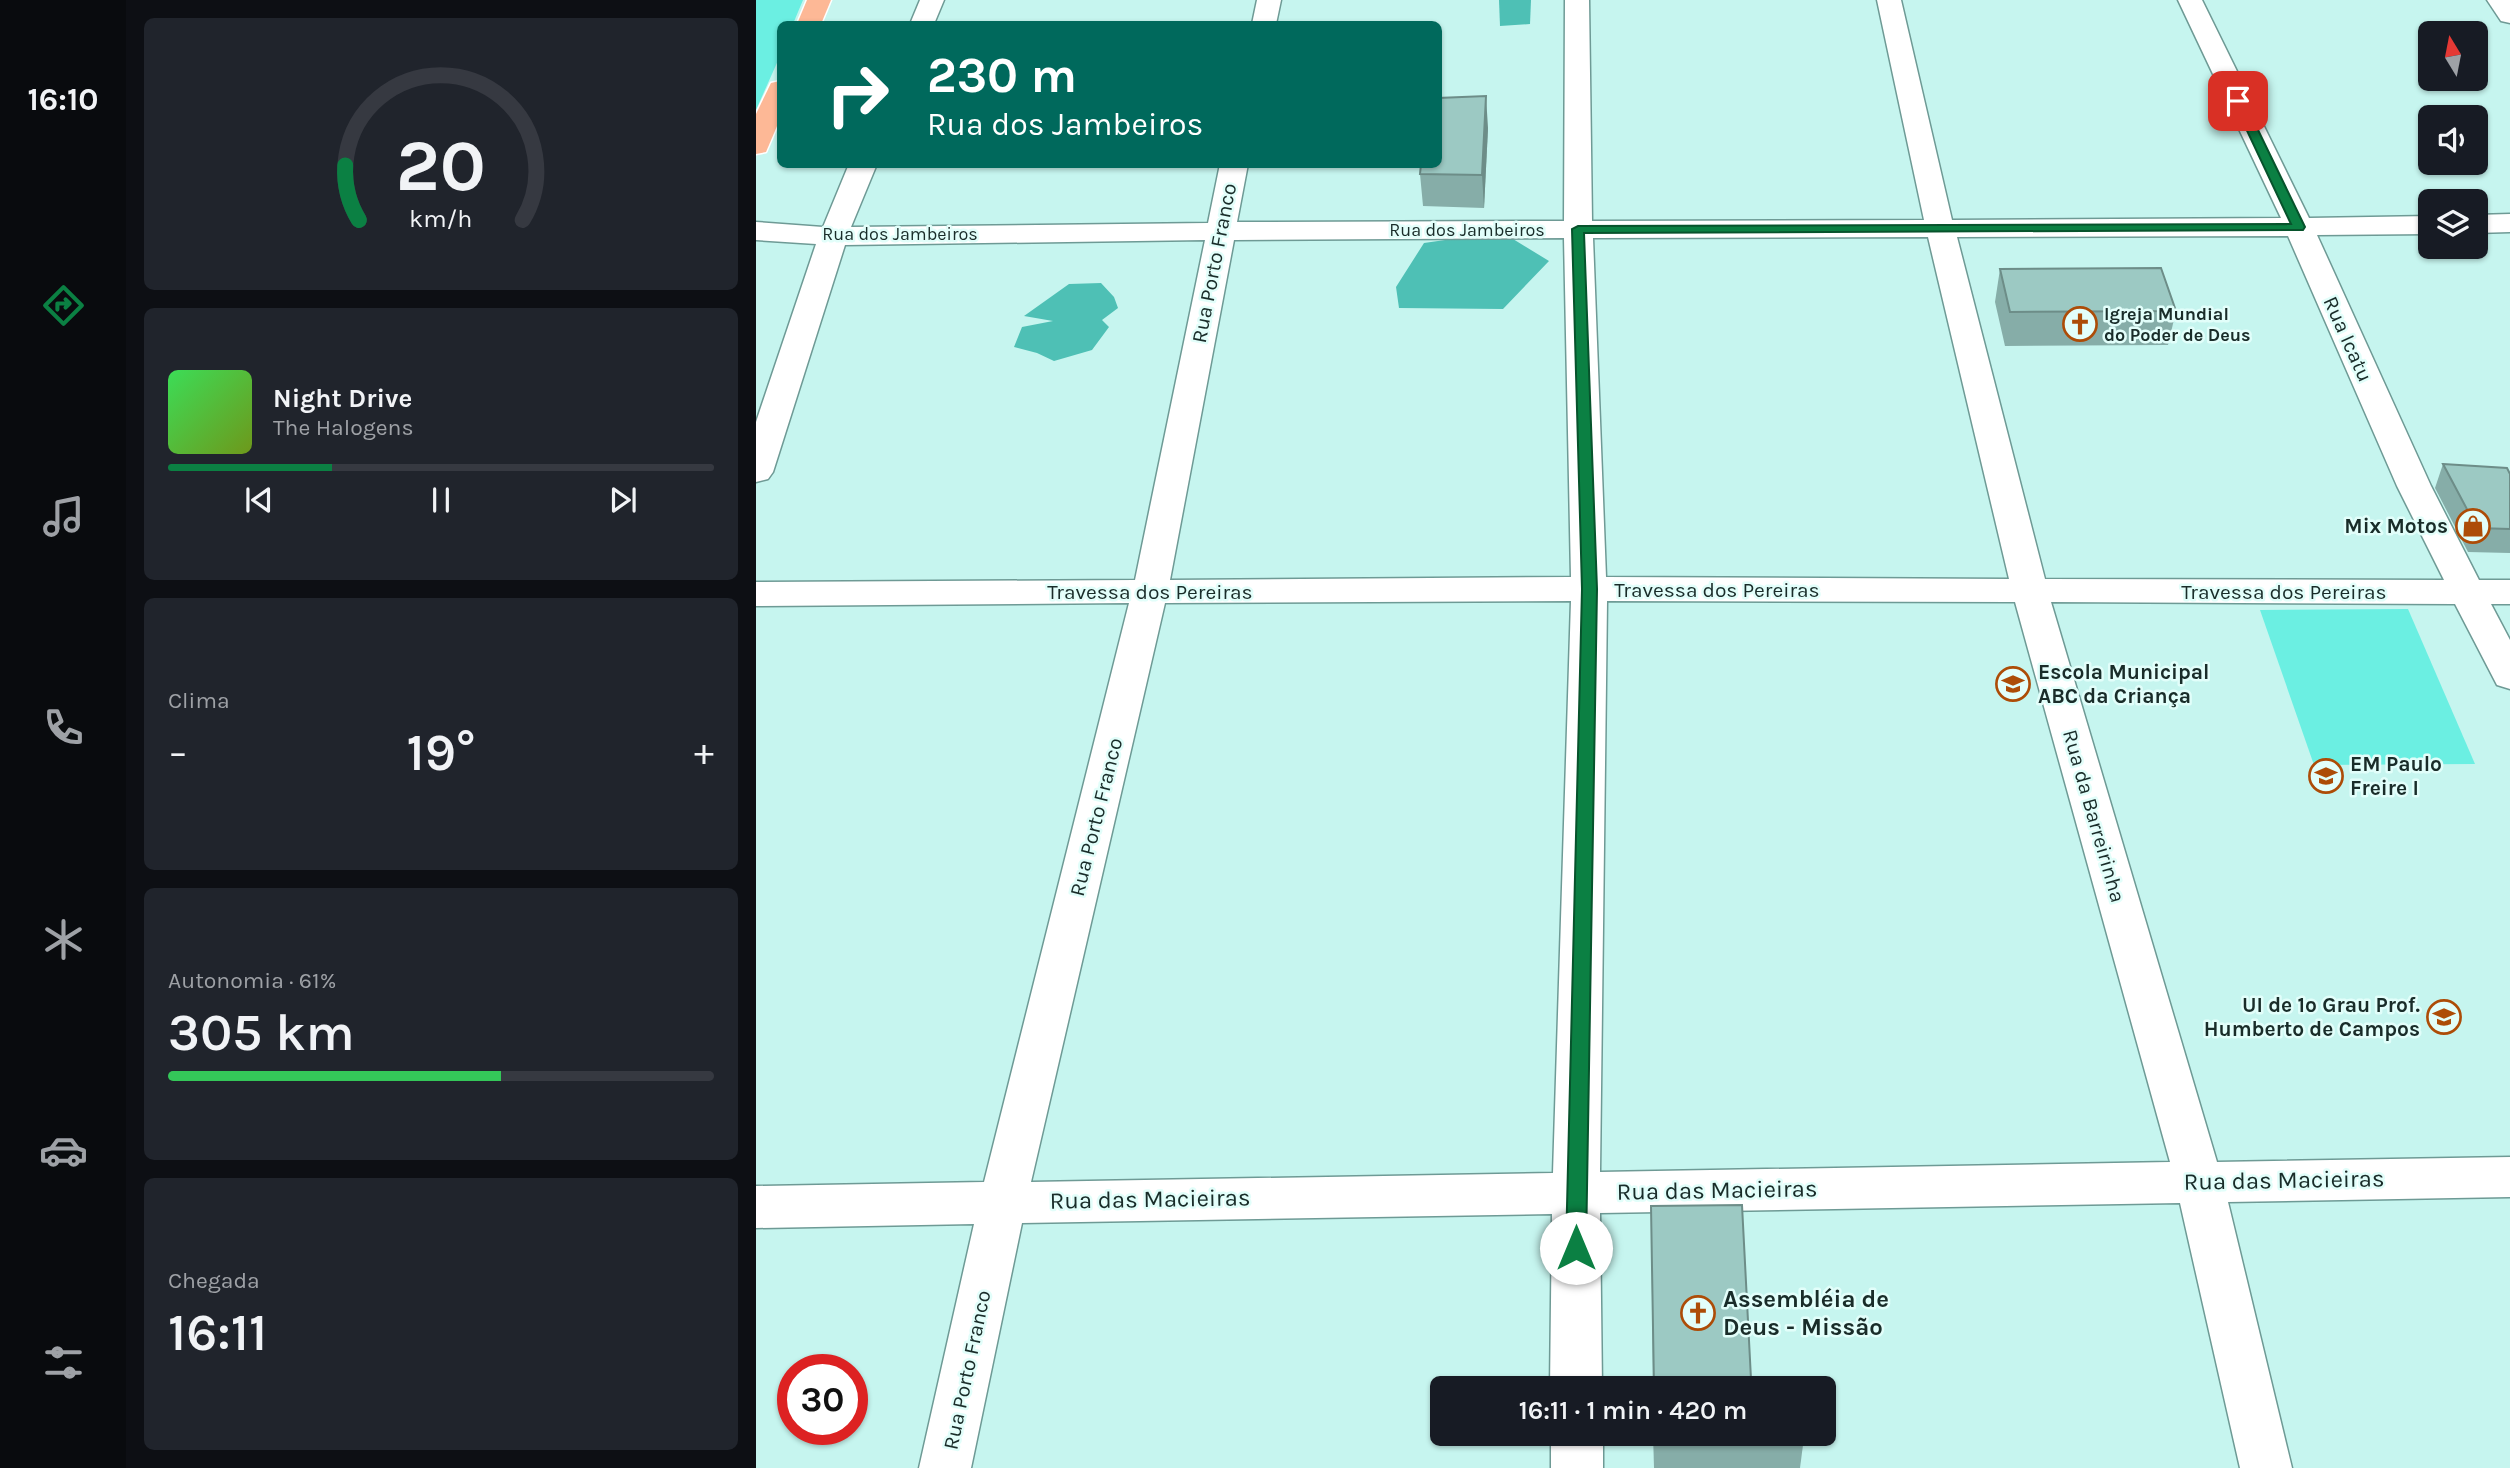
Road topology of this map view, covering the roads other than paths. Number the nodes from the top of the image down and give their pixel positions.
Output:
1 (819, 0) edge
2 (932, 0) edge
3 (1269, 0) edge
4 (1577, 0) edge
5 (1889, 0) edge
6 (2190, 0) edge
7 (2499, 0) edge
8 (2510, 16) edge
9 (810, 21) edge
10 (923, 21) edge
11 (1265, 21) edge
12 (777, 96) edge
13 (756, 146) edge
14 (861, 168) edge
15 (1233, 168) edge
16 (2488, 223) edge
17 (2510, 223) edge
18 (2418, 225) edge
19 (2299, 227) junction
20 (1940, 228) junction
21 (1578, 229) junction
22 (756, 231) edge
23 (1220, 231) junction
24 (833, 236) junction
25 (756, 472) edge
26 (1589, 589) junction
27 (2030, 591) junction
28 (1150, 592) junction
29 (2468, 593) junction
30 (2510, 593) edge
31 (756, 594) edge
32 (2510, 676) edge
33 (2510, 1177) edge
34 (2199, 1182) junction
35 (1576, 1193) junction
36 (1003, 1201) junction
37 (756, 1207) edge
38 (1576, 1376) edge
39 (1577, 1446) edge
40 (945, 1468) edge
41 (1577, 1468) edge
42 (2266, 1468) edge

1 - 9 highway
2 - 10 street
3 - 11 street
4 - 21 street
5 - 20 street, Rua da Barreirinha
6 - 19 street, Rua Icatu
7 - 8 street
12 - 13 highway
14 - 24 street
15 - 23 street, Rua Porto Franco
16 - 17 street
18 - 19 street, Rua dos Jambeiros
19 - 20 street, Rua dos Jambeiros
19 - 29 street, Rua Icatu
20 - 21 street, Rua dos Jambeiros
20 - 27 street, Rua da Barreirinha
21 - 23 street, Rua dos Jambeiros
21 - 26 street
22 - 24 street, Rua dos Jambeiros
23 - 24 street, Rua dos Jambeiros
23 - 28 street, Rua Porto Franco
24 - 25 street
26 - 27 street, Travessa dos Pereiras
26 - 28 street, Travessa dos Pereiras
26 - 35 street
27 - 29 street, Travessa dos Pereiras
27 - 34 street, Rua da Barreirinha
28 - 31 street, Travessa dos Pereiras
28 - 36 street, Rua Porto Franco
29 - 30 street, Travessa dos Pereiras
29 - 32 street, Rua Icatu
33 - 34 street, Rua das Macieiras
34 - 35 street, Rua das Macieiras
34 - 42 street, Rua da Barreirinha
35 - 36 street, Rua das Macieiras
35 - 38 street
36 - 37 street, Rua das Macieiras
36 - 40 street, Rua Porto Franco
39 - 41 street

